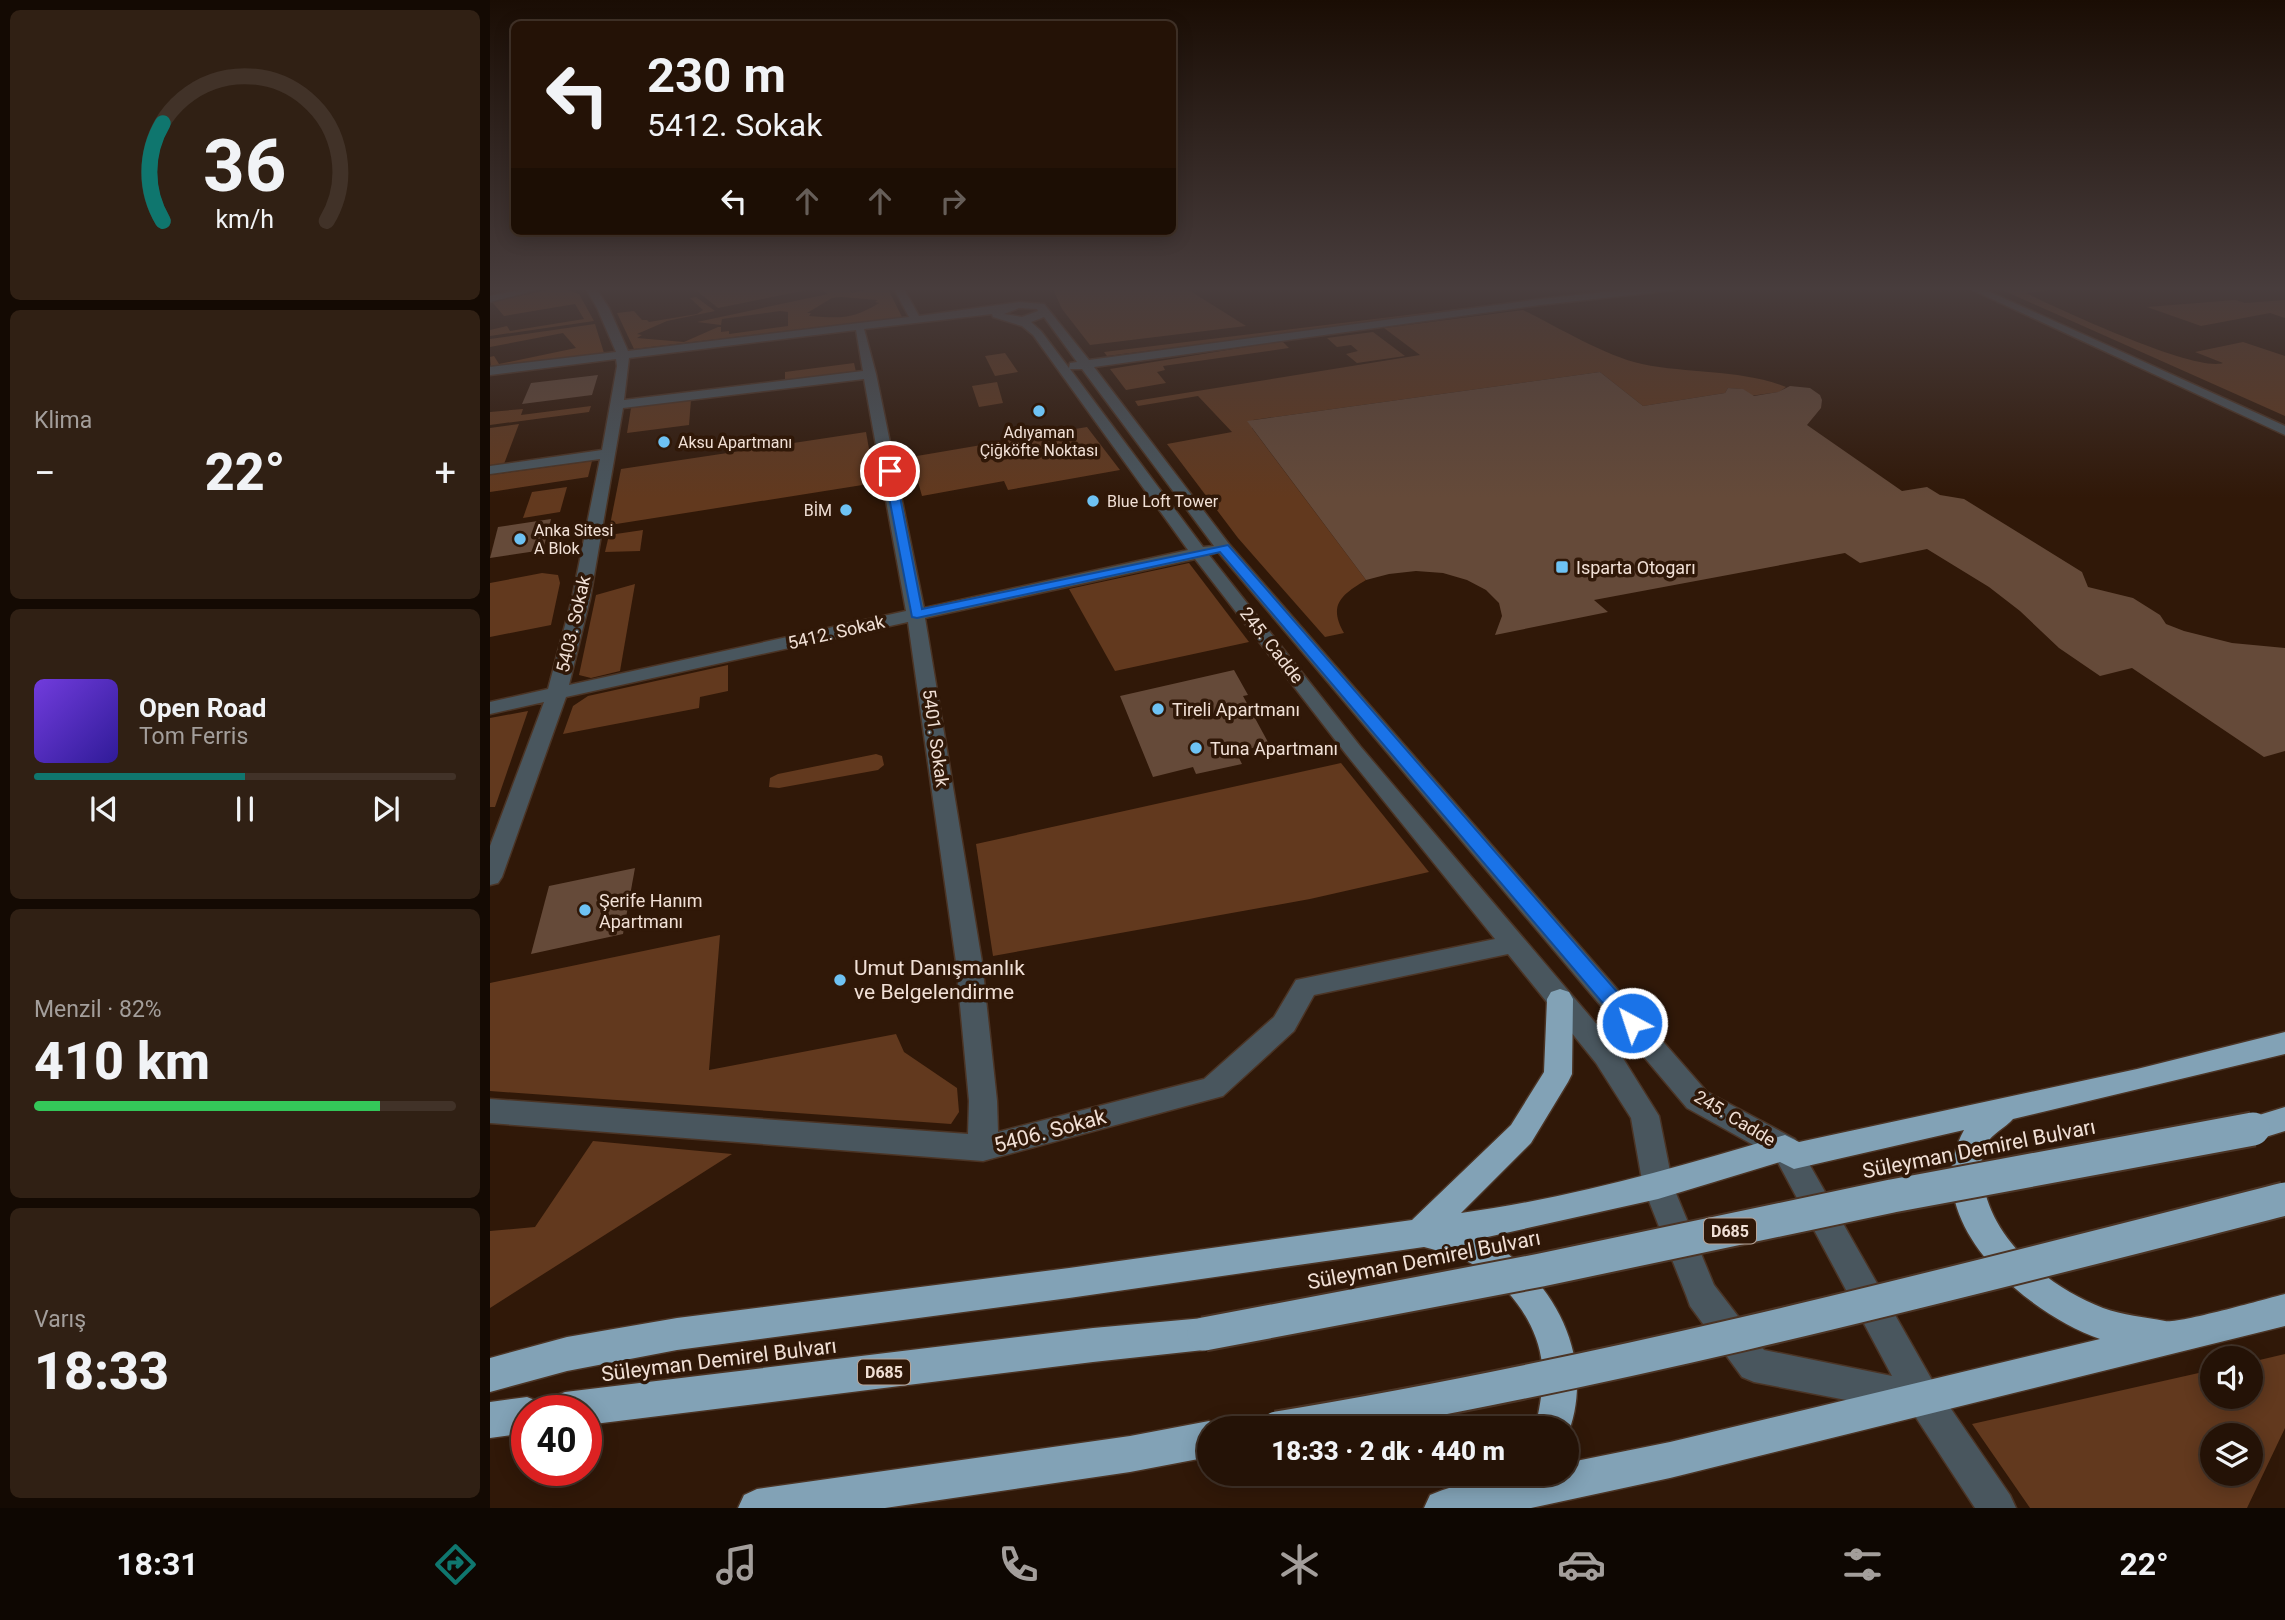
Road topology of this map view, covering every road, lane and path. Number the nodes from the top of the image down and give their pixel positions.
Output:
1 (628, 357) edge
2 (629, 357) edge
3 (866, 357) edge
4 (1073, 357) joint
5 (2126, 357) edge
6 (2145, 357) edge
7 (623, 358) junction
8 (490, 371) edge
9 (870, 374) junction
10 (490, 377) edge
11 (617, 405) junction
12 (2285, 421) edge
13 (2285, 431) edge
14 (609, 453) junction
15 (490, 470) edge
16 (1223, 548) junction
17 (1198, 552) junction
18 (917, 614) junction
19 (557, 694) junction
20 (490, 708) edge
21 (490, 877) edge
22 (1514, 944) junction
23 (1560, 999) junction
24 (2285, 1043) edge
25 (2017, 1107) junction
26 (490, 1111) edge
27 (2270, 1124) edge
28 (983, 1148) junction
29 (1785, 1148) junction
30 (1658, 1186) junction
31 (2285, 1199) edge
32 (1420, 1233) junction
33 (2285, 1310) edge
34 (2182, 1336) junction
35 (490, 1376) edge
36 (1924, 1399) junction
37 (602, 1405) edge
38 (1350, 1416) edge
39 (1557, 1416) edge
40 (511, 1417) edge
41 (490, 1420) edge
42 (1197, 1441) edge
43 (1579, 1474) edge
44 (1513, 1486) edge
45 (757, 1508) edge
46 (1443, 1508) edge
47 (1997, 1508) edge

1 - 7 street
2 - 7 street
3 - 9 street, 5401. Sokak
4 - 16 street, 245. Cadde
4 - 17 street, 245. Cadde
5 - 13 street
6 - 12 street
7 - 8 street
7 - 10 street
7 - 11 street, 5403. Sokak
9 - 11 street
9 - 18 street, 5401. Sokak
11 - 14 street, 5403. Sokak
14 - 15 street
14 - 19 street, 5403. Sokak
16 - 17 street, 5412. Sokak
16 - 29 street, 245. Cadde
17 - 18 street, 5412. Sokak
17 - 22 street, 245. Cadde
18 - 19 street, 5412. Sokak
18 - 28 street, 5401. Sokak
19 - 20 street, 5412. Sokak
19 - 21 street, 5403. Sokak
22 - 23 street, 245. Cadde
22 - 28 street, 5406. Sokak
23 - 30 street, 245. Cadde
23 - 32 highway
24 - 25 highway
25 - 29 highway
25 - 34 highway
26 - 28 street, 5406. Sokak
27 - 37 highway, Süleyman Demirel Bulvarı / D685, bridge
29 - 30 highway
29 - 36 street
30 - 32 highway
30 - 36 street, 245. Cadde
31 - 38 highway, bridge
32 - 35 highway
32 - 39 highway
33 - 34 highway
34 - 36 highway
36 - 43 highway
36 - 47 street
40 - 41 highway
42 - 45 highway
44 - 46 highway

